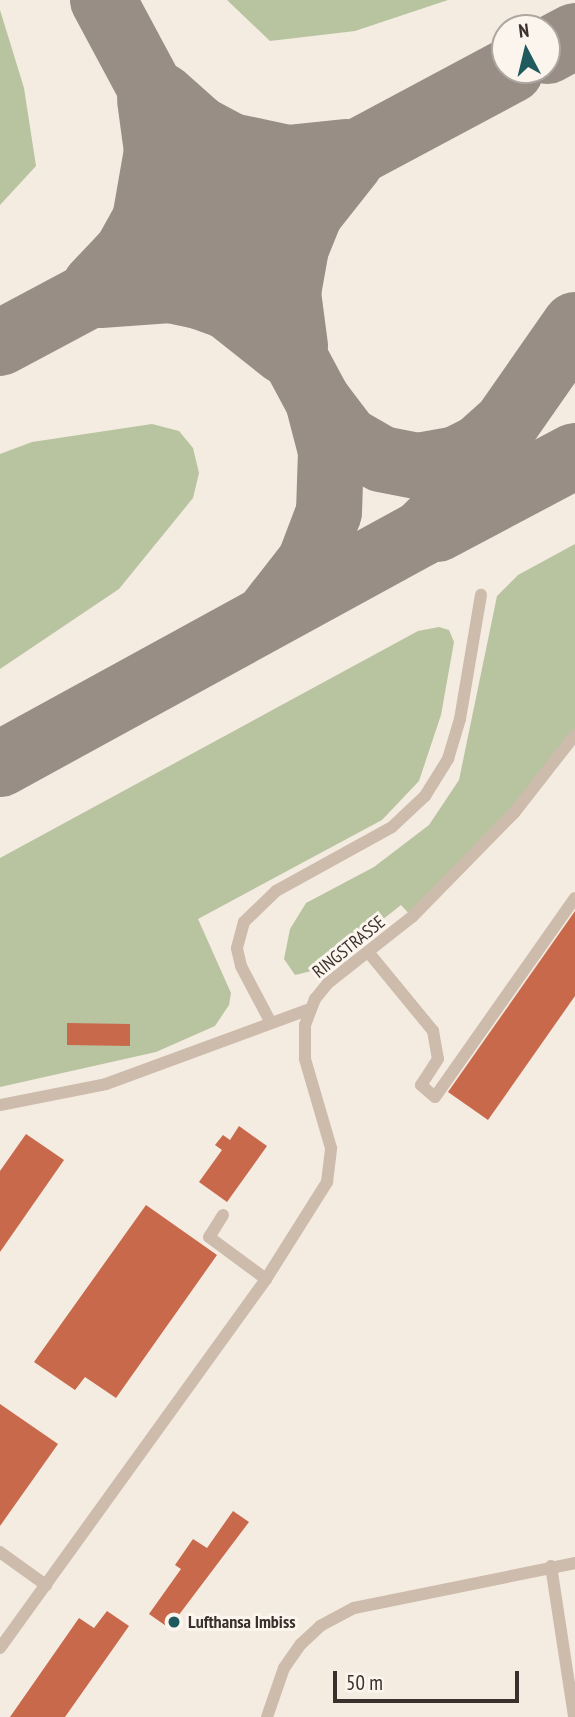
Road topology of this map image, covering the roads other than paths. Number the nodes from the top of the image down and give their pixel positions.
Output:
1 (481, 595) dead end
2 (575, 736) edge
3 (575, 898) edge
4 (369, 953) junction
5 (310, 1009) junction
6 (271, 1023) junction
7 (0, 1105) edge
8 (223, 1215) dead end
9 (266, 1279) junction
10 (0, 1552) edge
11 (575, 1563) edge
12 (551, 1566) junction
13 (46, 1585) junction
14 (0, 1648) edge
15 (267, 1717) edge
16 (573, 1717) edge

1 - 6 lane
2 - 4 lane, RINGSTRASSE
3 - 4 lane
4 - 5 lane, RINGSTRASSE
5 - 6 lane
5 - 9 lane
6 - 7 lane
8 - 9 lane
9 - 13 lane
10 - 13 lane
11 - 12 lane
12 - 15 lane
12 - 16 lane
13 - 14 lane

